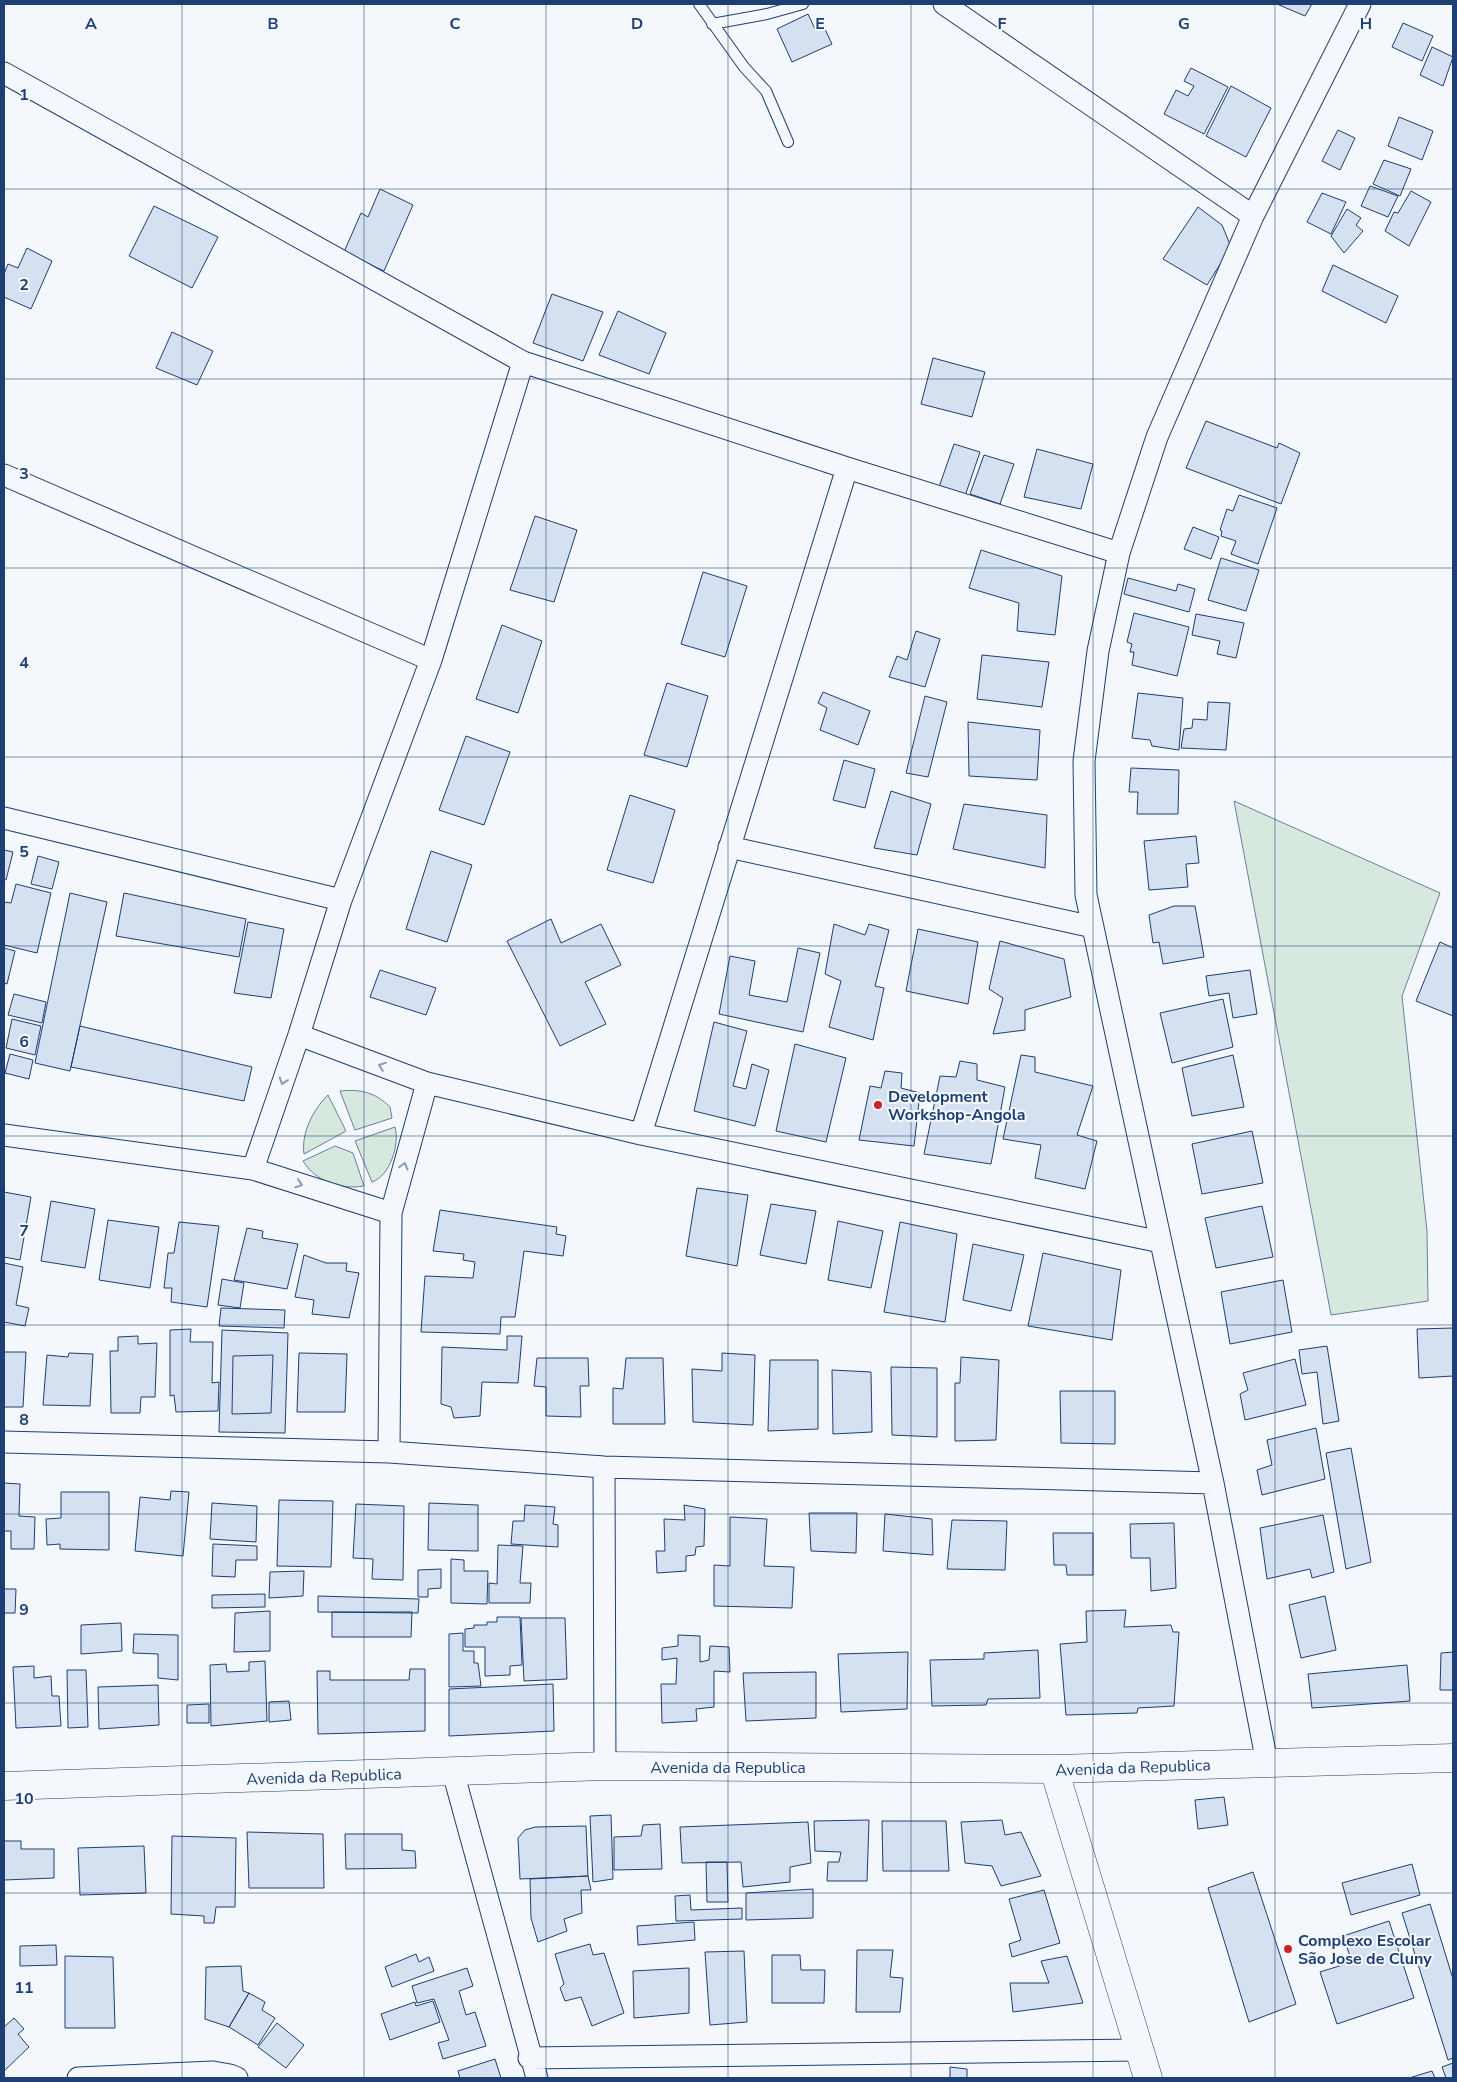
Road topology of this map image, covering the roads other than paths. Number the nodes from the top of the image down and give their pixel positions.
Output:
1 (699, 4) edge
2 (803, 4) edge
3 (944, 4) edge
4 (1360, 4) edge
5 (712, 24) junction
6 (4, 73) edge
7 (788, 142) dead end
8 (1253, 216) junction
9 (523, 362) junction
10 (847, 468) junction
11 (4, 475) edge
12 (1119, 553) junction
13 (431, 660) junction
14 (4, 818) edge
15 (729, 847) junction
16 (341, 900) junction
17 (1092, 927) junction
18 (299, 1035) junction
19 (427, 1083) junction
20 (4, 1134) edge
21 (641, 1134) junction
22 (252, 1169) junction
23 (391, 1213) junction
24 (1161, 1242) junction
25 (4, 1442) edge
26 (389, 1452) junction
27 (604, 1466) junction
28 (1214, 1483) junction
29 (1453, 1758) edge
30 (1267, 1763) junction
31 (605, 1766) junction
32 (1054, 1769) junction
33 (453, 1772) junction
34 (4, 1786) edge
35 (1139, 2050) junction
36 (530, 2058) junction
37 (78, 2078) edge
38 (237, 2078) edge
39 (537, 2078) edge
40 (1148, 2078) edge

1 - 5 lane
2 - 5 lane
3 - 8 street
4 - 8 street
5 - 7 lane
6 - 9 street
8 - 12 street
9 - 10 street
9 - 13 street
10 - 12 street
10 - 15 street
11 - 13 street
12 - 17 street
13 - 16 street
14 - 16 street
15 - 17 street
15 - 21 street
16 - 18 street
17 - 24 street
19 -> 18 street
18 -> 22 street
19 - 21 street
23 -> 19 street
20 - 22 street
21 - 24 street
22 -> 23 street
23 - 26 street
24 - 28 street
25 - 26 street
26 - 27 street
27 - 28 street
27 - 31 street
28 - 30 street
29 - 30 street, Avenida da Republica
30 - 32 street, Avenida da Republica
31 - 32 street, Avenida da Republica
31 - 33 street, Avenida da Republica
32 - 35 street
33 - 34 street, Avenida da Republica
33 - 36 street
35 - 36 street
35 - 40 street
36 - 39 street
37 - 38 street

